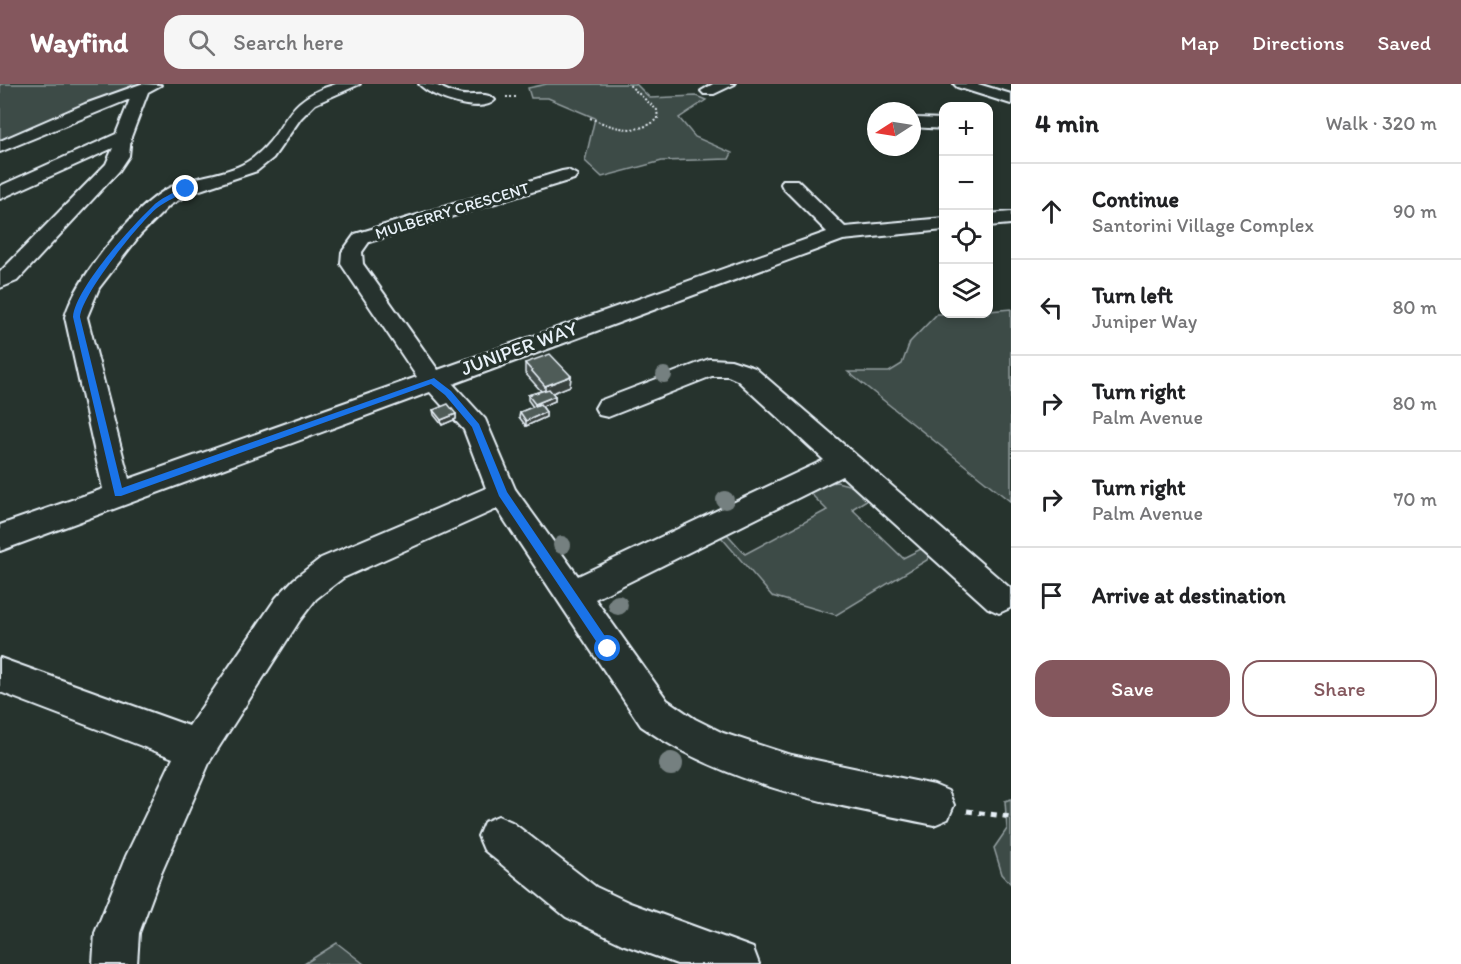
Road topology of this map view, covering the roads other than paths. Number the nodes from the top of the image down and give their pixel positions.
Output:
1 (352, 84) edge
2 (427, 84) edge
3 (487, 84) edge
4 (728, 84) edge
5 (962, 84) edge
6 (148, 86) edge
7 (709, 91) dead end
8 (1009, 98) edge
9 (993, 110) edge
10 (921, 123) edge
11 (939, 124) edge
12 (123, 137) junction
13 (0, 147) edge
14 (568, 176) dead end
15 (790, 184) dead end
16 (0, 193) edge
17 (1011, 218) edge
18 (993, 220) edge
19 (939, 224) edge
20 (840, 234) junction
21 (0, 281) edge
22 (432, 380) junction
23 (608, 408) dead end
24 (845, 462) junction
25 (118, 493) junction
26 (503, 494) junction
27 (0, 538) edge
28 (571, 595) junction
29 (999, 598) dead end
30 (0, 675) edge
31 (197, 748) junction
32 (934, 805) road end
33 (498, 836) dead end
34 (115, 964) edge
35 (737, 964) edge

1 - 25 street
2 - 3 street
4 - 7 street
5 - 8 street
6 - 12 street
6 - 13 street
8 - 9 street
10 - 11 street
12 - 16 street
12 - 21 street
14 - 22 street, MULBERRY CRESCENT
15 - 20 street
17 - 18 street
19 - 20 street, JUNIPER WAY
20 - 22 street, JUNIPER WAY
22 - 25 street, JUNIPER WAY
22 - 26 street, MULBERRY CRESCENT
23 - 24 street
24 - 28 street
24 - 29 street
25 - 27 street, JUNIPER WAY
26 - 28 street, MULBERRY CRESCENT
26 - 31 street
28 - 32 street, MULBERRY CRESCENT
30 - 31 street
31 - 34 street
33 - 35 street

